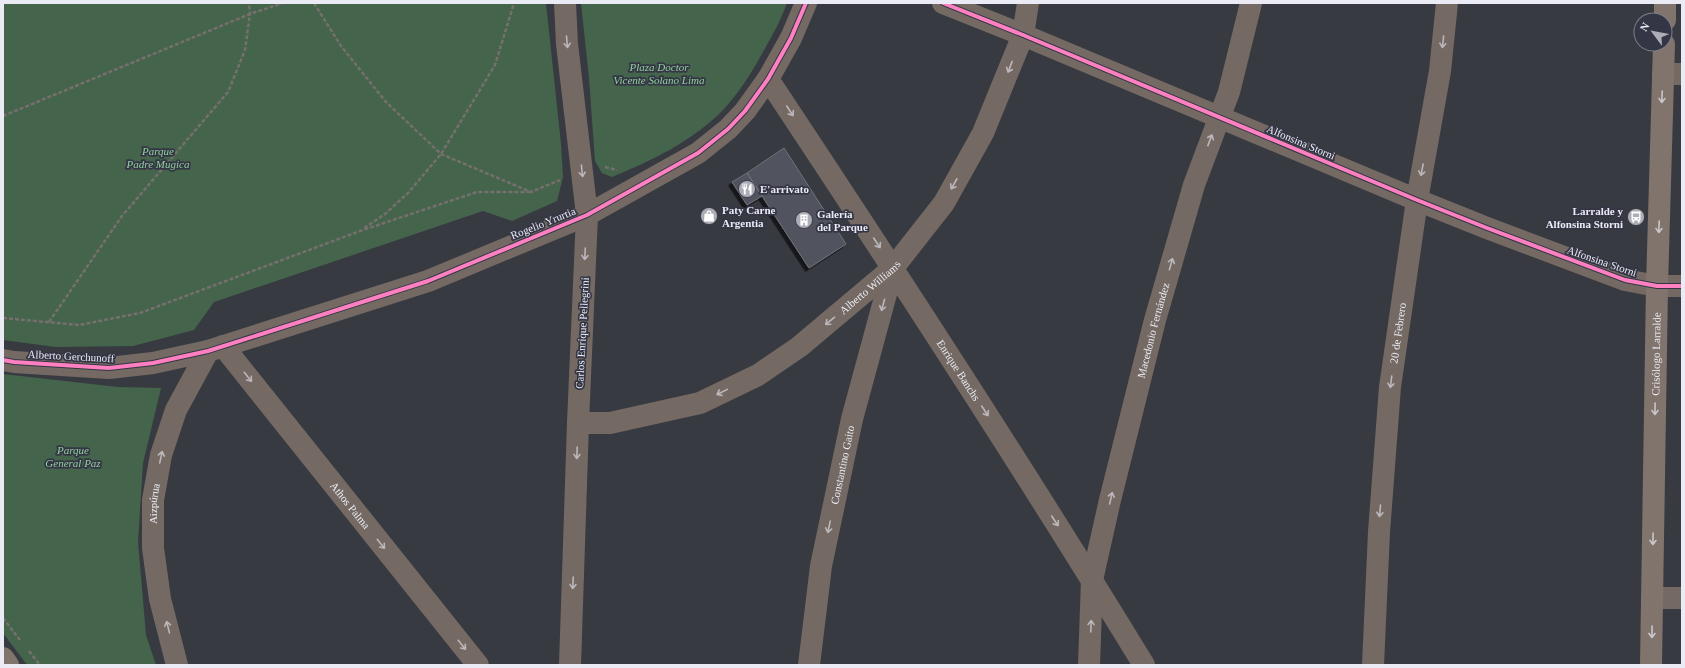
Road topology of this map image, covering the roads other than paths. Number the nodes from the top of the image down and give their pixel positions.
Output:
1 (565, 3) edge
2 (806, 3) edge
3 (942, 3) edge
4 (1028, 3) edge
5 (1251, 3) edge
6 (1447, 3) edge
7 (1023, 35) junction
8 (1666, 52) edge
9 (1673, 74) edge
10 (768, 79) junction
11 (1219, 117) junction
12 (1417, 200) junction
13 (587, 215) junction
14 (893, 268) junction
15 (1657, 286) junction
16 (1682, 286) edge
17 (216, 348) junction
18 (3, 360) edge
19 (578, 423) junction
20 (1092, 580) junction
21 (1652, 598) junction
22 (1682, 598) edge
23 (3, 658) edge
24 (8, 665) edge
25 (177, 665) edge
26 (478, 665) edge
27 (570, 665) edge
28 (809, 665) edge
29 (1089, 665) edge
30 (1144, 665) edge
31 (1373, 665) edge
32 (1651, 665) edge

1 -> 13 street, Carlos Enrique Pellegrini
2 - 10 street, Rogelio Yrurtia
3 - 7 street, Alfonsina Storni
4 - 7 street, Alberto Williams
5 - 11 street, Macedonio Fernández
6 -> 12 street, 20 de Febrero
7 - 11 street, Alfonsina Storni
7 -> 14 street, Alberto Williams
8 - 9 street, Crisólogo Larralde
9 -> 15 street, Crisólogo Larralde
10 - 13 street, Rogelio Yrurtia
10 -> 14 street, Enrique Banchs
11 - 12 street, Alfonsina Storni
20 -> 11 street, Macedonio Fernández
12 - 15 street, Alfonsina Storni
12 -> 31 street, 20 de Febrero
13 - 17 street, Rogelio Yrurtia
13 -> 19 street, Carlos Enrique Pellegrini
14 -> 19 street, Alberto Williams
14 -> 20 street, Enrique Banchs
14 -> 28 street, Constantino Gaito
15 - 16 street, Alfonsina Storni
15 -> 21 street, Crisólogo Larralde
17 - 18 street, Alberto Gerchunoff
25 -> 17 street, Aizpúrua
17 -> 26 street, Athos Palma
19 -> 27 street, Carlos Enrique Pellegrini
29 -> 20 street, Macedonio Fernández
20 - 30 street, Enrique Banchs
21 - 22 street
21 -> 32 street, Crisólogo Larralde
23 - 24 street

